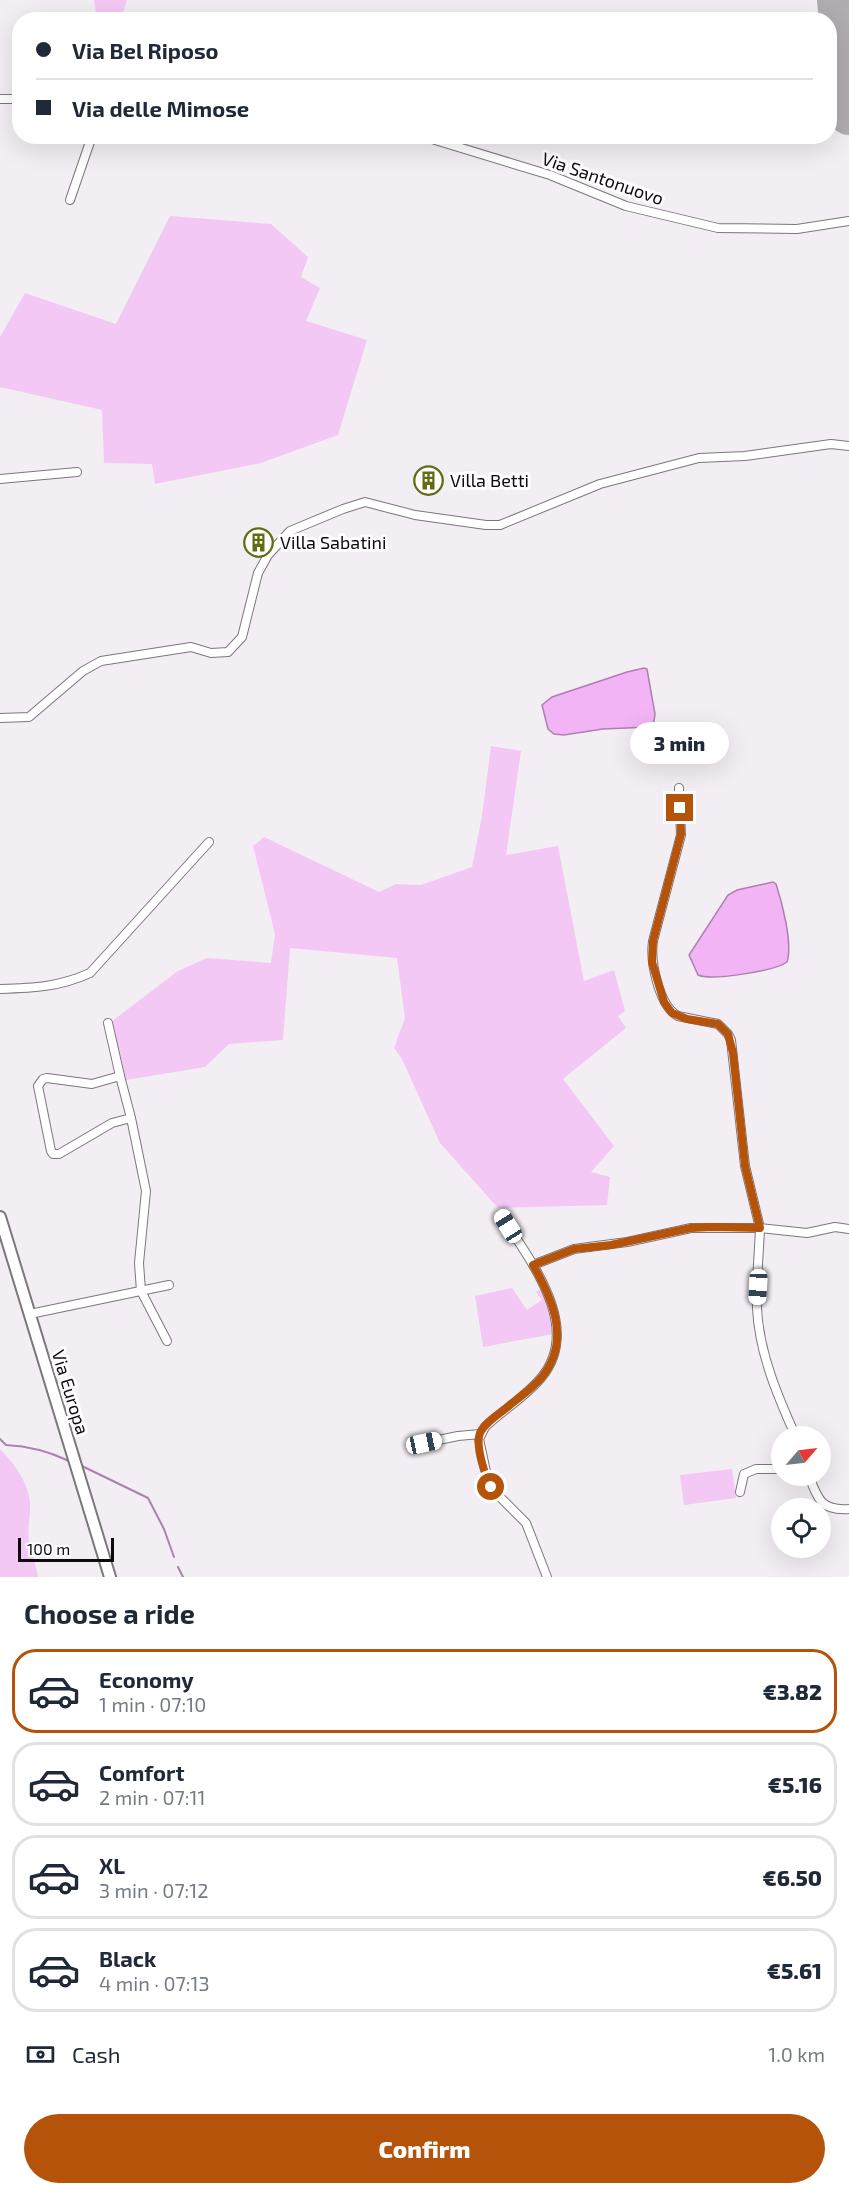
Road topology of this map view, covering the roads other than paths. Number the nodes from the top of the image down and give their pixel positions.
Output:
1 (89, 144) edge
2 (448, 144) edge
3 (70, 200) dead end
4 (849, 221) edge
5 (849, 446) edge
6 (77, 472) dead end
7 (0, 479) edge
8 (0, 718) edge
9 (679, 788) dead end
10 (209, 842) dead end
11 (0, 989) edge
12 (108, 1023) dead end
13 (120, 1076) junction
14 (131, 1118) junction
15 (501, 1215) dead end
16 (0, 1217) edge
17 (760, 1228) junction
18 (849, 1229) edge
19 (533, 1265) junction
20 (169, 1285) dead end
21 (141, 1292) junction
22 (30, 1314) junction
23 (167, 1341) dead end
24 (791, 1426) edge
25 (480, 1434) junction
26 (424, 1443) dead end
27 (771, 1470) edge
28 (814, 1486) edge
29 (740, 1492) dead end
30 (849, 1509) edge
31 (110, 1577) edge
32 (547, 1577) edge

1 - 3 street
2 - 4 street, Via Santonuovo
5 - 8 street
6 - 7 street
9 - 17 street
10 - 11 street
12 - 13 street
13 - 14 street
13 - 14 street
14 - 21 street
15 - 19 street
16 - 22 main road, Via Europa
17 - 18 street
17 - 19 street
17 - 24 street
19 - 25 street
20 - 21 street
21 - 22 street
21 - 23 street
22 - 31 main road, Via Europa
25 - 26 street
25 - 32 street
27 - 29 street
28 - 30 street

